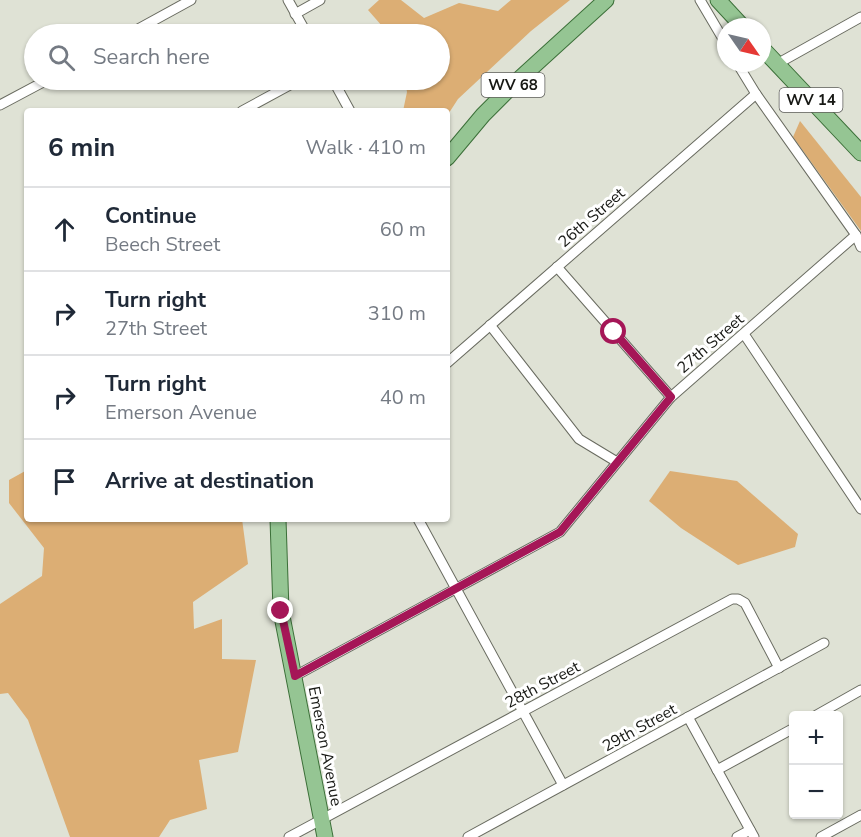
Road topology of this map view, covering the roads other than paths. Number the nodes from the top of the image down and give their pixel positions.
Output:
1 (191, 0) edge
2 (288, 0) edge
3 (320, 0) edge
4 (606, 0) edge
5 (700, 0) edge
6 (718, 0) edge
7 (295, 14) junction
8 (861, 17) edge
9 (735, 18) edge
10 (147, 24) edge
11 (301, 24) edge
12 (717, 29) edge
13 (771, 58) edge
14 (777, 64) junction
15 (743, 72) edge
16 (28, 90) edge
17 (281, 90) edge
18 (338, 90) edge
19 (756, 94) junction
20 (0, 105) edge
21 (248, 108) edge
22 (348, 108) edge
23 (861, 153) edge
24 (450, 154) edge
25 (856, 235) junction
26 (861, 248) edge
27 (557, 267) junction
28 (490, 325) junction
29 (744, 334) junction
30 (450, 360) edge
31 (671, 397) junction
32 (617, 462) junction
33 (861, 509) edge
34 (278, 522) edge
35 (420, 522) edge
36 (456, 589) junction
37 (824, 643) dead end
38 (778, 668) junction
39 (295, 676) junction
40 (861, 690) edge
41 (824, 711) edge
42 (522, 712) junction
43 (688, 717) junction
44 (789, 731) edge
45 (717, 770) junction
46 (563, 785) junction
47 (861, 815) edge
48 (322, 819) junction
49 (752, 833) edge
50 (289, 837) edge
51 (325, 837) edge
52 (468, 837) edge
53 (737, 837) edge
54 (821, 837) edge

1 - 10 street
2 - 7 street
3 - 7 street
4 - 24 main road, WV 68
5 - 12 street
6 - 9 main road
7 - 11 street
8 - 14 street
13 - 14 main road, WV 14
14 - 23 main road, WV 14
15 - 19 street
16 - 20 street
17 - 21 street
18 - 22 street
19 - 25 street
19 - 27 street, 26th Street
25 - 26 street
25 - 29 street, 27th Street
27 - 28 street, 26th Street
27 - 31 street
28 - 30 street, 26th Street
28 - 32 street
29 - 31 street, 27th Street
29 - 33 street
31 - 32 street, 27th Street
32 - 36 street, 27th Street
34 - 39 main road, Emerson Avenue
35 - 36 street
36 - 39 street, 27th Street
36 - 42 street
37 - 38 street, 29th Street
38 - 42 street, 28th Street
38 - 43 street, 29th Street
39 - 48 main road, Emerson Avenue
40 - 41 street
42 - 46 street
42 - 48 street, 28th Street
43 - 45 street
43 - 46 street, 29th Street
44 - 45 street
45 - 49 street
46 - 52 street, 29th Street
47 - 54 street
48 - 50 street, 28th Street
48 - 51 main road, Emerson Avenue
49 - 53 street

